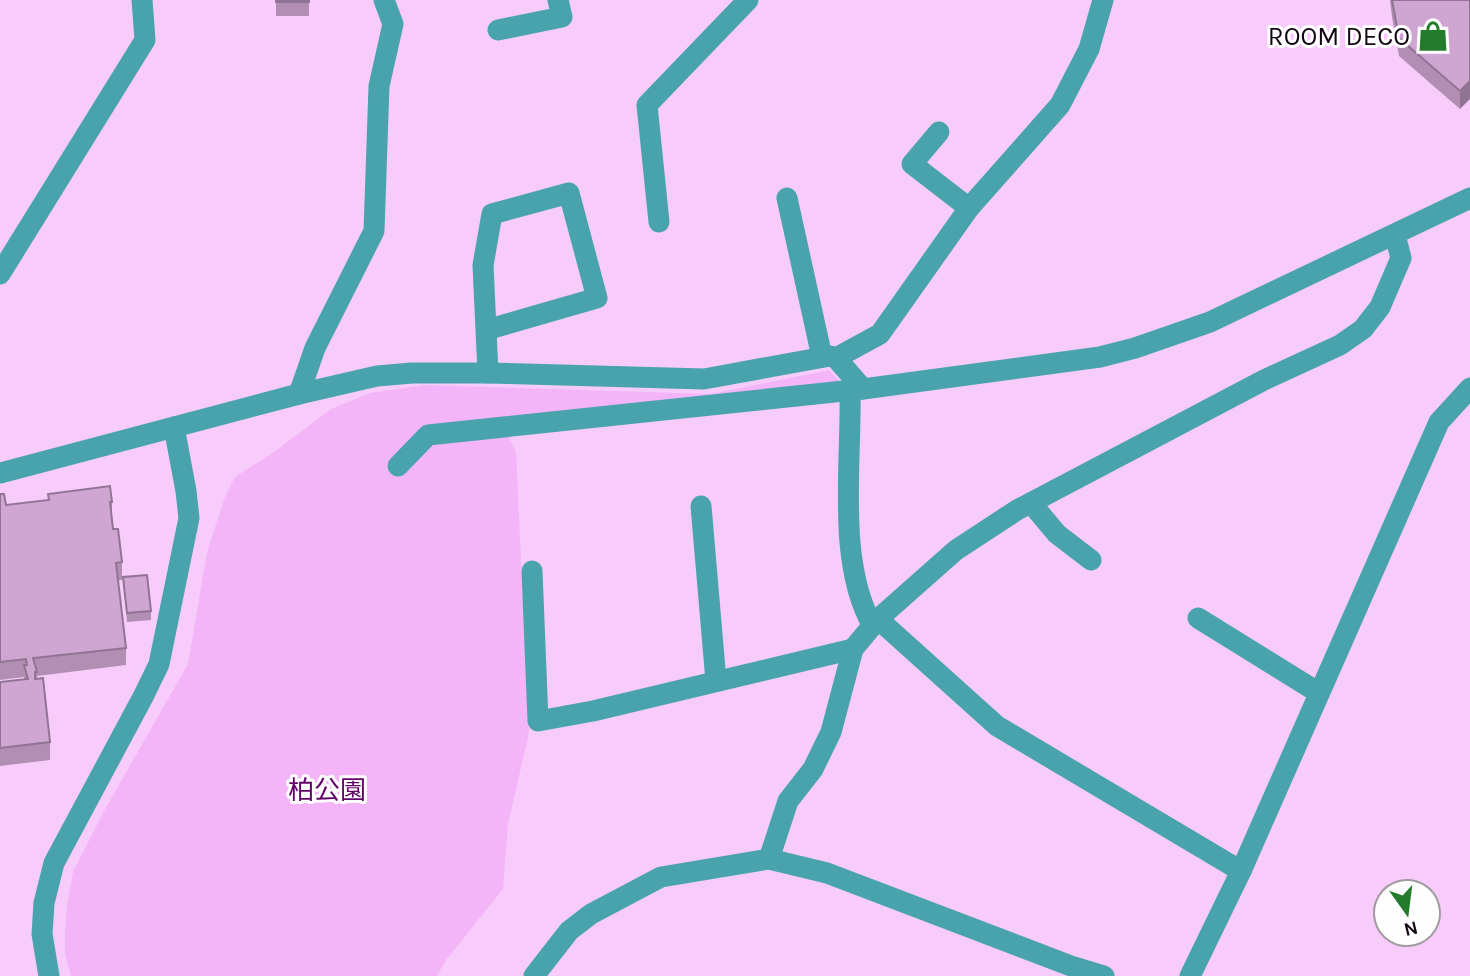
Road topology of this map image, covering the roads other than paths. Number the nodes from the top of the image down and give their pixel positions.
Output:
1 (142, 0) edge
2 (384, 0) edge
3 (558, 0) edge
4 (748, 0) edge
5 (1103, 0) edge
6 (498, 30) dead end
7 (939, 132) dead end
8 (787, 198) dead end
9 (1470, 198) edge
10 (969, 208) junction
11 (659, 222) dead end
12 (1395, 234) junction
13 (0, 274) edge
14 (486, 330) junction
15 (829, 357) junction
16 (488, 373) junction
17 (1470, 388) edge
18 (857, 389) junction
19 (299, 394) junction
20 (174, 427) junction
21 (398, 466) dead end
22 (0, 473) edge
23 (1031, 502) junction
24 (701, 506) dead end
25 (1091, 560) dead end
26 (532, 571) dead end
27 (1198, 618) dead end
28 (876, 623) junction
29 (853, 649) junction
30 (716, 681) junction
31 (1319, 693) junction
32 (769, 859) junction
33 (1241, 871) junction
34 (49, 976) edge
35 (534, 976) edge
36 (1104, 976) edge
37 (1190, 976) edge

1 - 13 street
2 - 19 street
3 - 6 street
4 - 11 street
5 - 10 street
7 - 10 street
8 - 15 street
9 - 12 street
10 - 15 street
12 - 18 street
12 - 23 street
14 - 14 street
14 - 16 street
15 - 16 street
15 - 18 street
16 - 19 street
17 - 31 street
18 - 21 street
18 - 28 street
19 - 20 street
20 - 22 street
20 - 34 street
23 - 25 street
23 - 28 street
24 - 30 street
26 - 30 street
27 - 31 street
28 - 29 street
28 - 33 street
29 - 30 street
29 - 32 street
31 - 33 street
32 - 35 street
32 - 36 street
33 - 37 street

